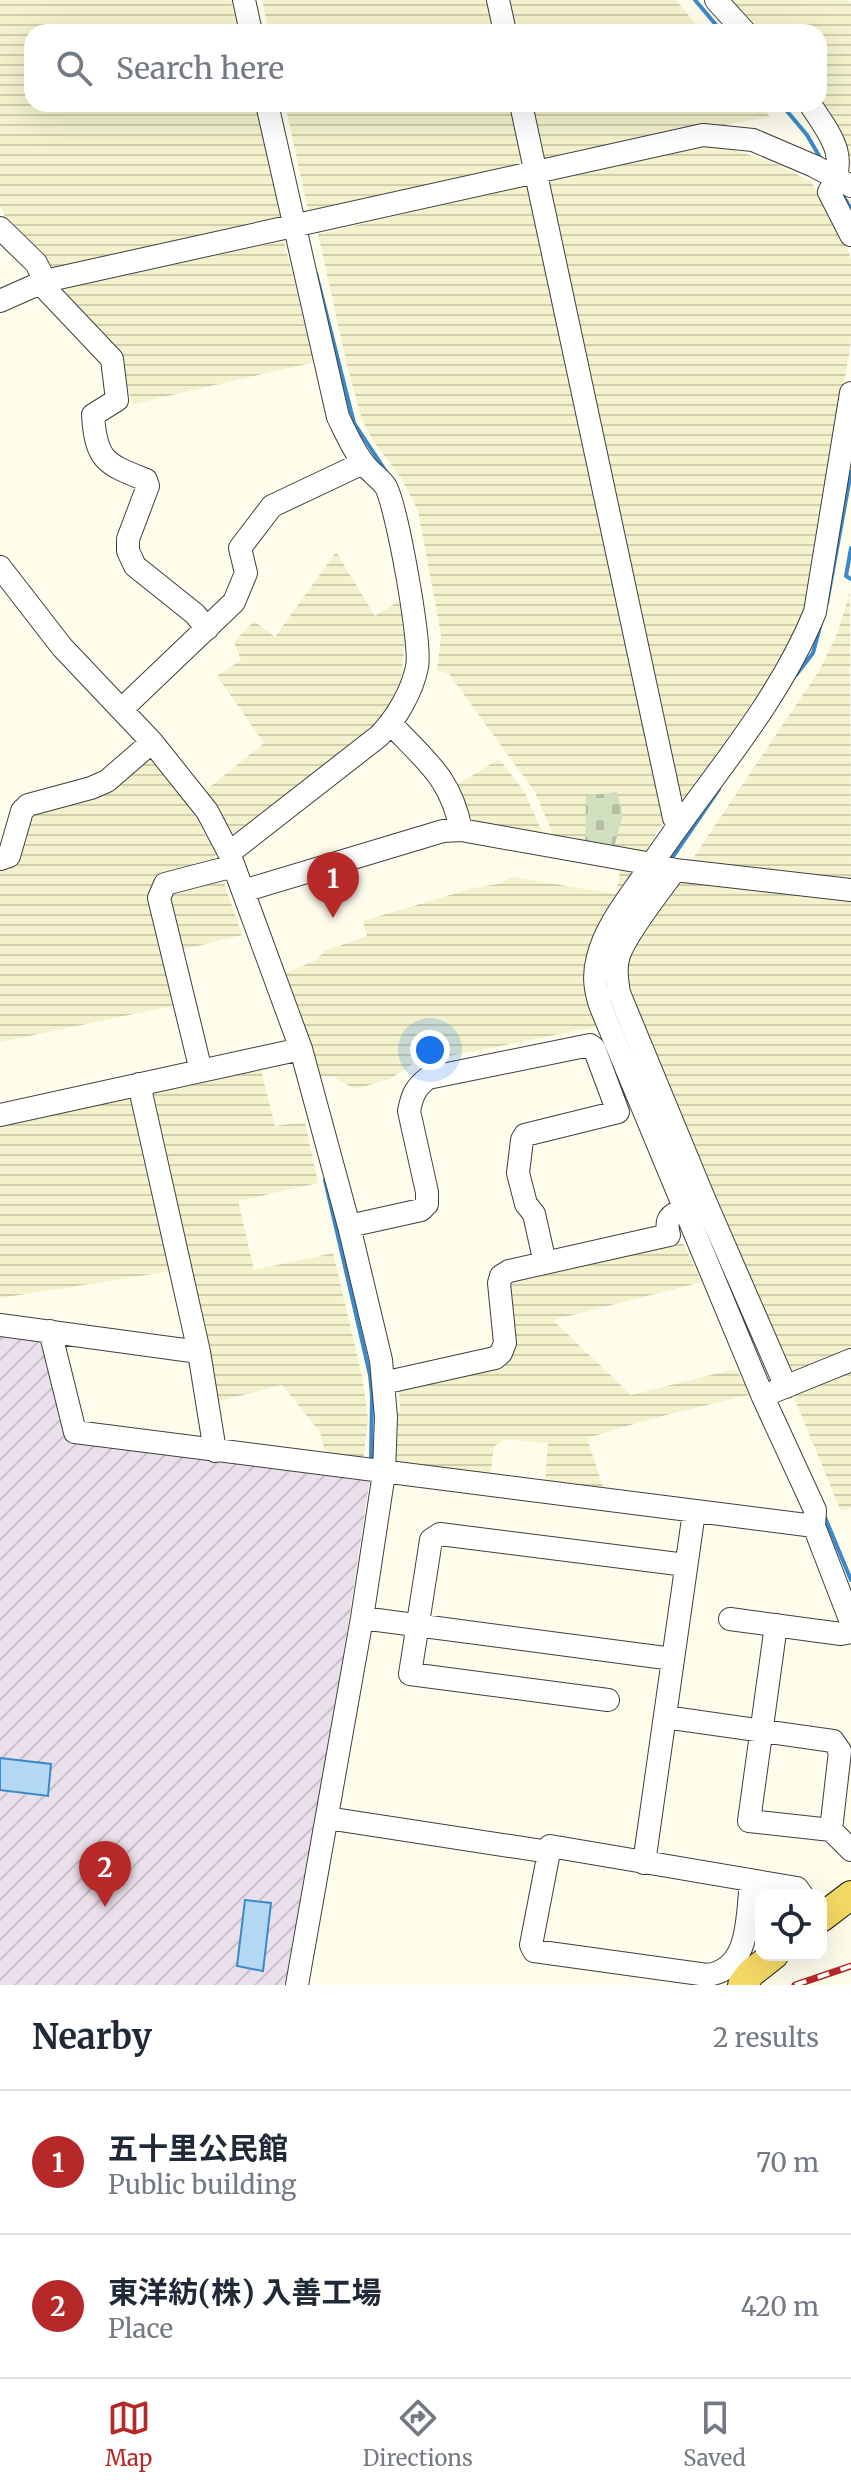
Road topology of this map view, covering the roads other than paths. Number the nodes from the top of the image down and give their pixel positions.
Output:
1 (244, 0) edge
2 (498, 0) edge
3 (716, 0) edge
4 (249, 24) edge
5 (503, 24) edge
6 (738, 24) edge
7 (269, 112) edge
8 (523, 112) edge
9 (815, 112) edge
10 (537, 173) junction
11 (844, 183) edge
12 (293, 227) junction
13 (0, 228) edge
14 (851, 235) edge
15 (43, 282) junction
16 (0, 301) edge
17 (851, 393) edge
18 (363, 463) junction
19 (0, 567) edge
20 (207, 629) junction
21 (122, 709) junction
22 (391, 724) junction
23 (152, 742) junction
24 (679, 823) junction
25 (461, 830) junction
26 (0, 859) edge
27 (231, 859) junction
28 (652, 864) junction
29 (675, 870) junction
30 (851, 890) edge
31 (243, 891) junction
32 (301, 1049) junction
33 (201, 1071) junction
34 (139, 1084) junction
35 (0, 1115) edge
36 (695, 1205) junction
37 (349, 1226) junction
38 (545, 1263) junction
39 (0, 1325) edge
40 (50, 1331) junction
41 (199, 1352) junction
42 (851, 1360) edge
43 (383, 1383) junction
44 (786, 1387) junction
45 (763, 1397) junction
46 (215, 1451) junction
47 (384, 1473) junction
48 (694, 1512) junction
49 (814, 1526) junction
50 (686, 1565) junction
51 (362, 1618) junction
52 (730, 1619) dead end
53 (851, 1622) edge
54 (417, 1625) junction
55 (776, 1625) junction
56 (851, 1632) edge
57 (673, 1659) junction
58 (608, 1700) dead end
59 (665, 1717) junction
60 (761, 1731) junction
61 (327, 1818) junction
62 (831, 1830) junction
63 (851, 1850) edge
64 (549, 1852) junction
65 (644, 1863) junction
66 (751, 1881) junction
67 (798, 1889) edge
68 (851, 1895) edge
69 (827, 1913) edge
70 (766, 1961) edge
71 (297, 1985) edge
72 (742, 1985) edge

1 - 4 street
2 - 5 street
3 - 6 street
7 - 12 street
8 - 10 street
9 - 11 street
10 - 11 street
10 - 12 street
10 - 24 street
11 - 14 street
12 - 15 street
12 - 18 street
13 - 15 street
15 - 16 street
15 - 20 street
17 - 24 street
18 - 20 street
18 - 22 street
19 - 21 street
20 - 21 street
21 - 23 street
22 - 25 street
22 - 27 street
23 - 26 street
23 - 27 street
24 - 28 street
25 - 28 street
25 - 31 street
27 - 31 street
27 - 33 street
28 - 29 street
28 - 36 street
29 - 30 street
29 - 36 street
31 - 32 street
32 - 33 street
32 - 37 street
33 - 34 street
34 - 35 street
34 - 41 street
36 - 38 street
36 - 44 street
36 - 45 street
37 - 38 street
37 - 43 street
38 - 43 street
39 - 40 street
40 - 41 street
40 - 46 street
41 - 46 street
42 - 44 street
43 - 47 street
44 - 45 street
45 - 49 street
46 - 47 street
47 - 48 street
47 - 51 street
48 - 49 street
48 - 50 street
49 - 53 street
50 - 54 street
50 - 57 street
51 - 54 street
51 - 61 street
52 - 55 street
54 - 57 street
54 - 58 street
55 - 56 street
55 - 60 street
57 - 59 street
59 - 60 street
59 - 65 street
60 - 62 street
60 - 62 street
61 - 64 street
61 - 71 street
62 - 63 street
64 - 65 street
64 - 66 street
65 - 66 street
66 - 67 street
68 - 69 main road
70 - 72 main road

